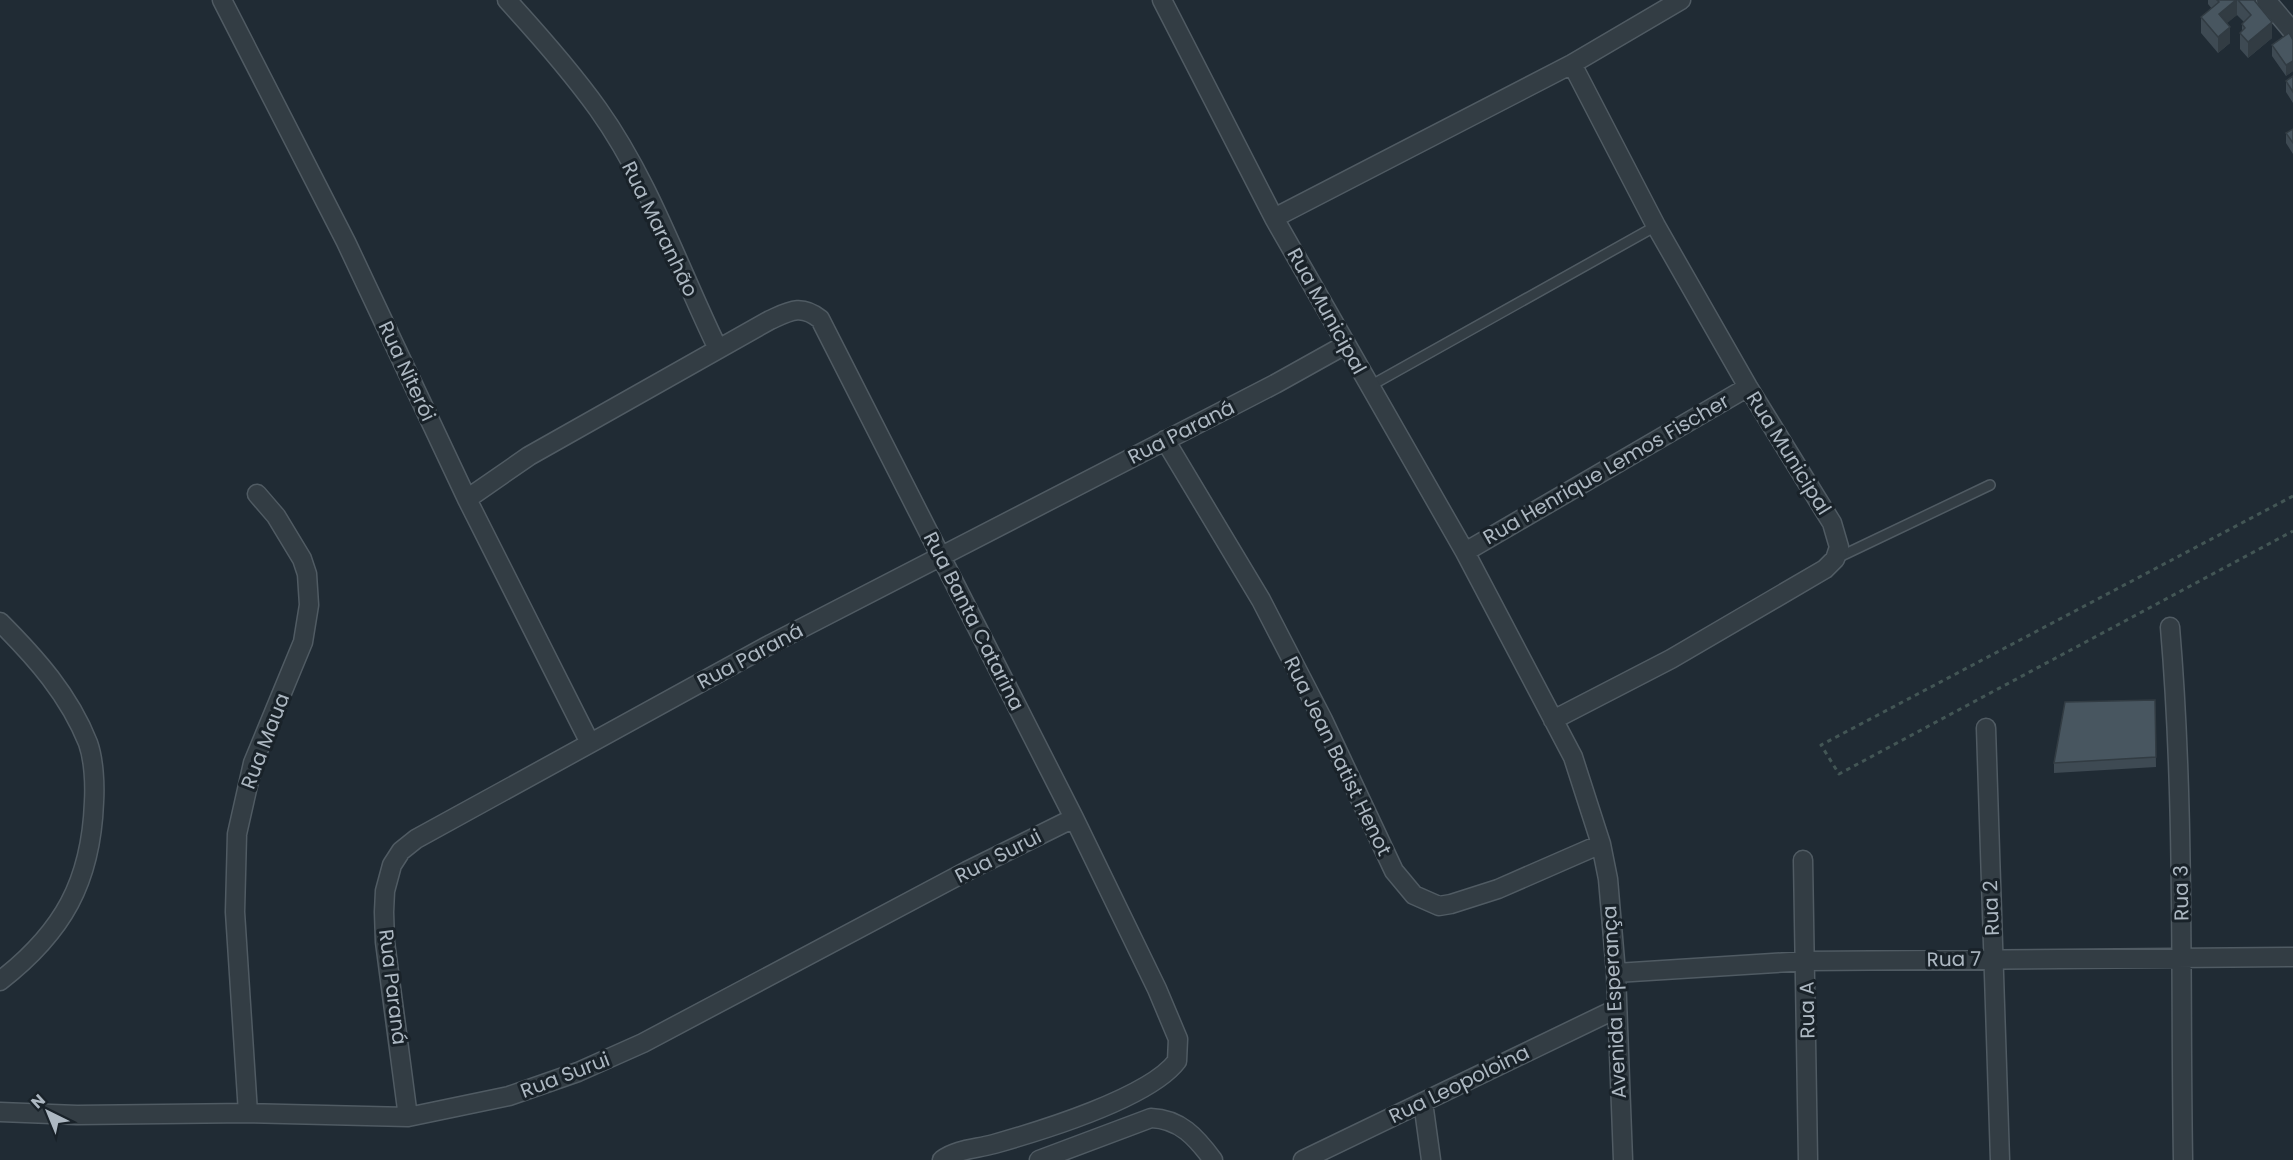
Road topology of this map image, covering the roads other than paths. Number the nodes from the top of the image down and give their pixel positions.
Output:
1 (222, 0) edge
2 (507, 0) edge
3 (1162, 0) edge
4 (1681, 0) edge
5 (2266, 0) edge
6 (2293, 32) edge
7 (1572, 64) junction
8 (1274, 218) junction
9 (1656, 226) junction
10 (1345, 345) junction
11 (718, 349) junction
12 (1370, 386) junction
13 (1748, 387) junction
14 (1165, 440) junction
15 (1990, 485) dead end
16 (257, 494) dead end
17 (467, 499) junction
18 (1465, 552) junction
19 (942, 557) junction
20 (1835, 559) junction
21 (0, 622) edge
22 (2170, 627) dead end
23 (1553, 720) junction
24 (1986, 728) dead end
25 (590, 743) junction
26 (1074, 818) junction
27 (1601, 844) junction
28 (1803, 860) dead end
29 (2293, 957) edge
30 (1993, 958) junction
31 (2182, 959) junction
32 (1806, 961) junction
33 (1616, 973) junction
34 (0, 981) edge
35 (1616, 1009) junction
36 (1423, 1102) junction
37 (0, 1112) edge
38 (248, 1113) junction
39 (408, 1117) junction
40 (942, 1160) edge
41 (1039, 1160) edge
42 (1213, 1160) edge
43 (1303, 1160) edge
44 (1431, 1160) edge
45 (1623, 1160) edge
46 (1808, 1160) edge
47 (2000, 1160) edge
48 (2183, 1160) edge

1 - 17 street, Rua Niterói
2 - 11 street, Rua Maranhão
3 - 8 street, Rua Municipal
4 - 7 street
5 - 6 street
7 - 8 street
7 - 9 street, Rua Municipal
8 - 10 street, Rua Municipal
9 - 12 lane
9 - 13 street, Rua Municipal
10 - 12 street, Rua Municipal
10 - 14 street, Rua Paraná
11 - 17 street, Rua Banta Catarina
11 - 19 street, Rua Banta Catarina
12 - 18 street, Rua Municipal
13 - 18 street, Rua Henrique Lemos Fischer
13 - 20 street, Rua Municipal
14 - 19 street, Rua Paraná
14 - 27 street, Rua Jean Batist Henot
15 - 20 lane
16 - 38 street, Rua Maua
17 - 25 street, Rua Niterói
18 - 23 street, Rua Municipal
19 - 25 street, Rua Paraná
19 - 26 street, Rua Banta Catarina
20 - 23 street
21 - 34 street
22 - 31 street, Rua 3
23 - 27 street, Rua Municipal
24 - 30 street, Rua 2
25 - 39 street, Rua Paraná
26 - 39 street, Rua Surui
26 - 40 street, Rua Banta Catarina
27 - 33 street, Avenida Esperança
28 - 32 street, Rua A
29 - 31 street, Rua 7
30 - 31 street, Rua 7
30 - 32 street, Rua 7
30 - 47 street, Rua 2
31 - 48 street, Rua 3
32 - 33 street, Rua 7
32 - 46 street, Rua A
33 - 35 street, Avenida Esperança
35 - 36 street, Rua Leopoloina
35 - 45 street, Avenida Esperança
36 - 43 street, Rua Leopoloina
36 - 44 street
37 - 38 street, Rua Surui
38 - 39 street, Rua Surui
41 - 42 street

